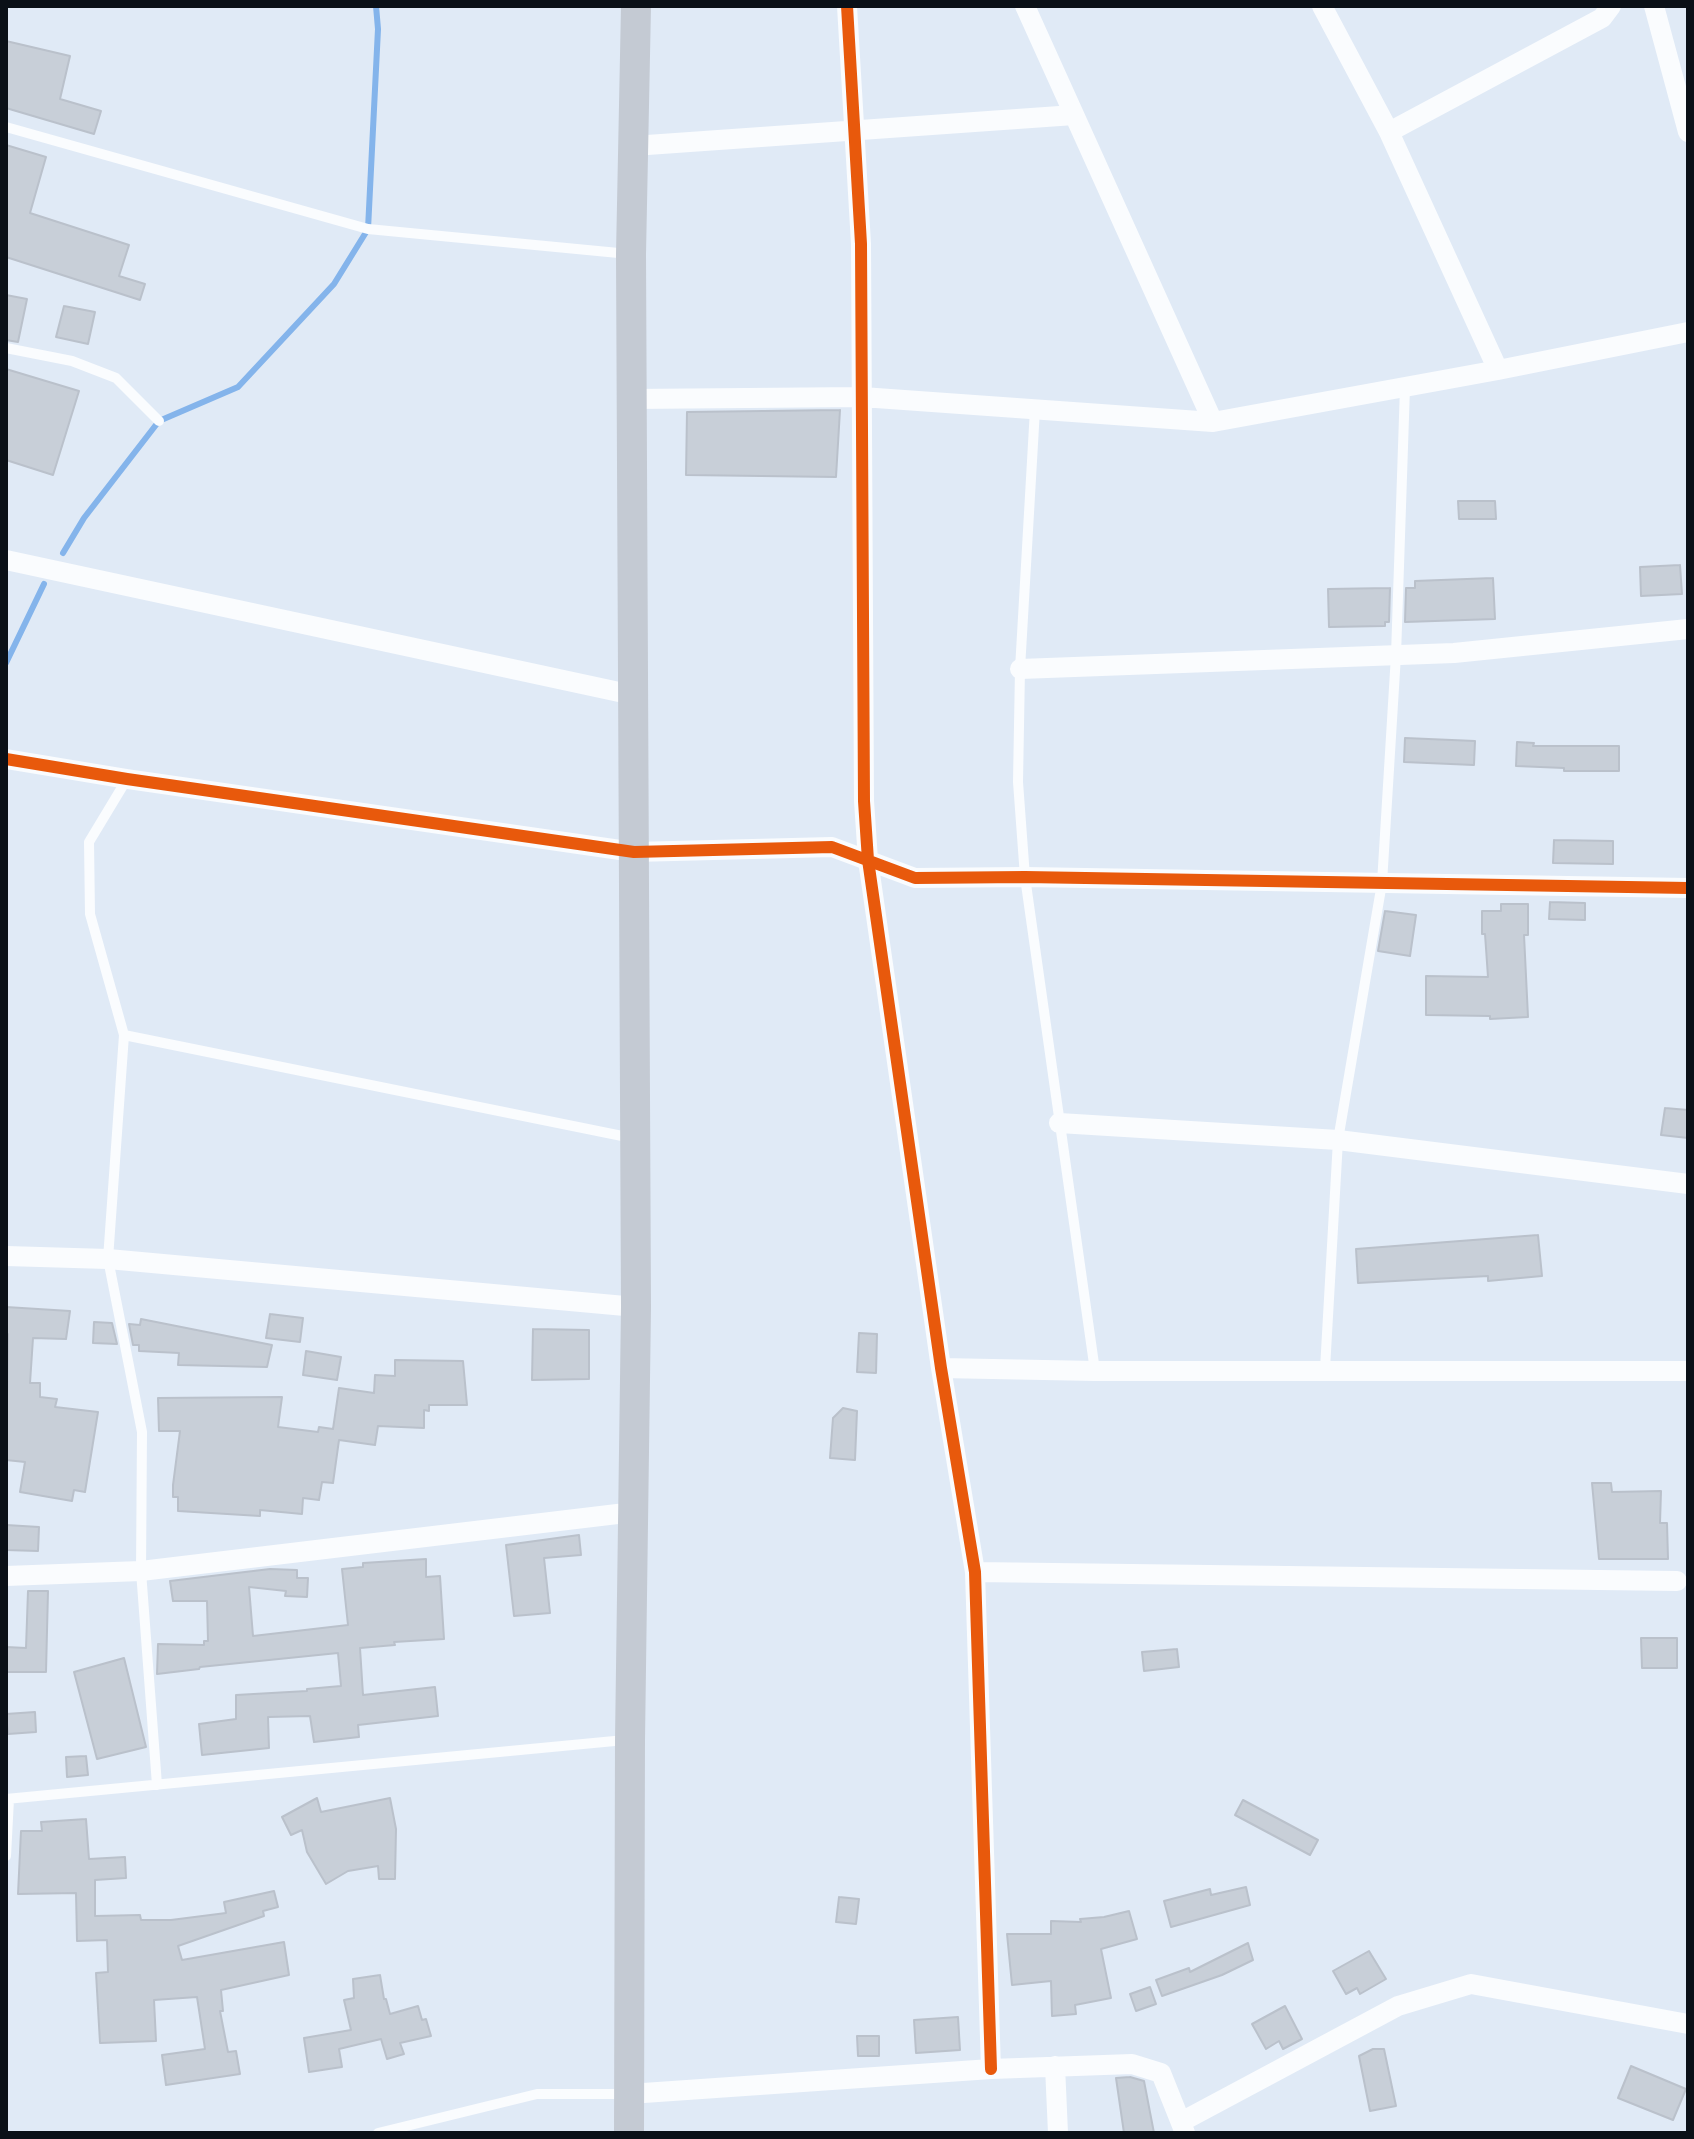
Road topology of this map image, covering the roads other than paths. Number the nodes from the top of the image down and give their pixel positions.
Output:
1 (636, 6) edge
2 (847, 6) edge
3 (1025, 6) edge
4 (1322, 6) edge
5 (1611, 6) edge
6 (1654, 6) edge
7 (1074, 115) junction
8 (6, 127) edge
9 (854, 130) junction
10 (1389, 132) junction
11 (1688, 132) edge
12 (633, 146) junction
13 (631, 254) junction
14 (1688, 332) edge
15 (6, 348) edge
16 (1498, 370) junction
17 (1405, 387) junction
18 (862, 397) junction
19 (632, 399) junction
20 (1035, 409) junction
21 (159, 421) dead end
22 (1213, 422) junction
23 (6, 560) edge
24 (1688, 629) edge
25 (1396, 655) junction
26 (1020, 669) junction
27 (633, 695) junction
28 (6, 759) edge
29 (127, 779) junction
30 (634, 852) junction
31 (868, 860) junction
32 (1025, 877) junction
33 (1382, 883) junction
34 (1688, 888) edge
35 (124, 1035) junction
36 (1059, 1123) junction
37 (634, 1138) junction
38 (1338, 1140) junction
39 (1688, 1184) edge
40 (6, 1256) edge
41 (108, 1259) junction
42 (636, 1307) junction
43 (941, 1368) junction
44 (1325, 1369) junction
45 (1095, 1371) junction
46 (1688, 1371) edge
47 (634, 1512) junction
48 (141, 1571) junction
49 (975, 1572) junction
50 (6, 1576) edge
51 (1677, 1581) dead end
52 (630, 1740) junction
53 (157, 1785) junction
54 (7, 1799) edge
55 (6, 1856) edge
56 (1688, 2024) edge
57 (1055, 2066) junction
58 (991, 2069) junction
59 (629, 2094) junction
60 (1183, 2127) edge
61 (378, 2133) edge
62 (629, 2133) edge
63 (1058, 2133) edge

1 - 12 main road
2 - 9 street
3 - 7 street
4 - 10 street
5 - 10 street
6 - 11 street
7 - 9 street
7 - 22 street
8 - 13 lane
9 - 12 street
9 - 18 street
10 - 16 street
12 - 13 main road
13 - 19 main road
14 - 16 street
15 - 21 lane
16 - 17 street
17 - 22 street
17 - 25 lane
18 - 19 street
18 - 20 street
18 - 31 street
19 - 27 main road
20 - 22 street
20 - 26 lane
23 - 27 street
24 - 25 street
25 - 26 street
25 - 33 lane
26 - 32 lane
27 - 30 main road
28 - 29 street
29 - 30 street
29 - 35 lane
30 - 31 street
30 - 37 main road
31 - 32 street
31 - 43 street
32 - 33 street
32 - 36 lane
33 - 34 street
33 - 38 lane
35 - 37 lane
35 - 41 lane
36 - 38 street
36 - 45 lane
37 - 42 main road
38 - 39 street
38 - 44 lane
40 - 41 street
41 - 42 street
41 - 48 lane
42 - 47 main road
43 - 45 street
43 - 49 street
44 - 45 street
44 - 46 street
47 - 48 street
47 - 52 main road
48 - 50 street
48 - 53 lane
49 - 51 street
49 - 58 street
52 - 53 lane
52 - 59 main road
53 - 54 lane
54 - 55 lane
56 - 60 street
57 - 58 street
57 - 60 street
57 - 63 street
58 - 59 street
59 - 61 lane
59 - 62 main road

